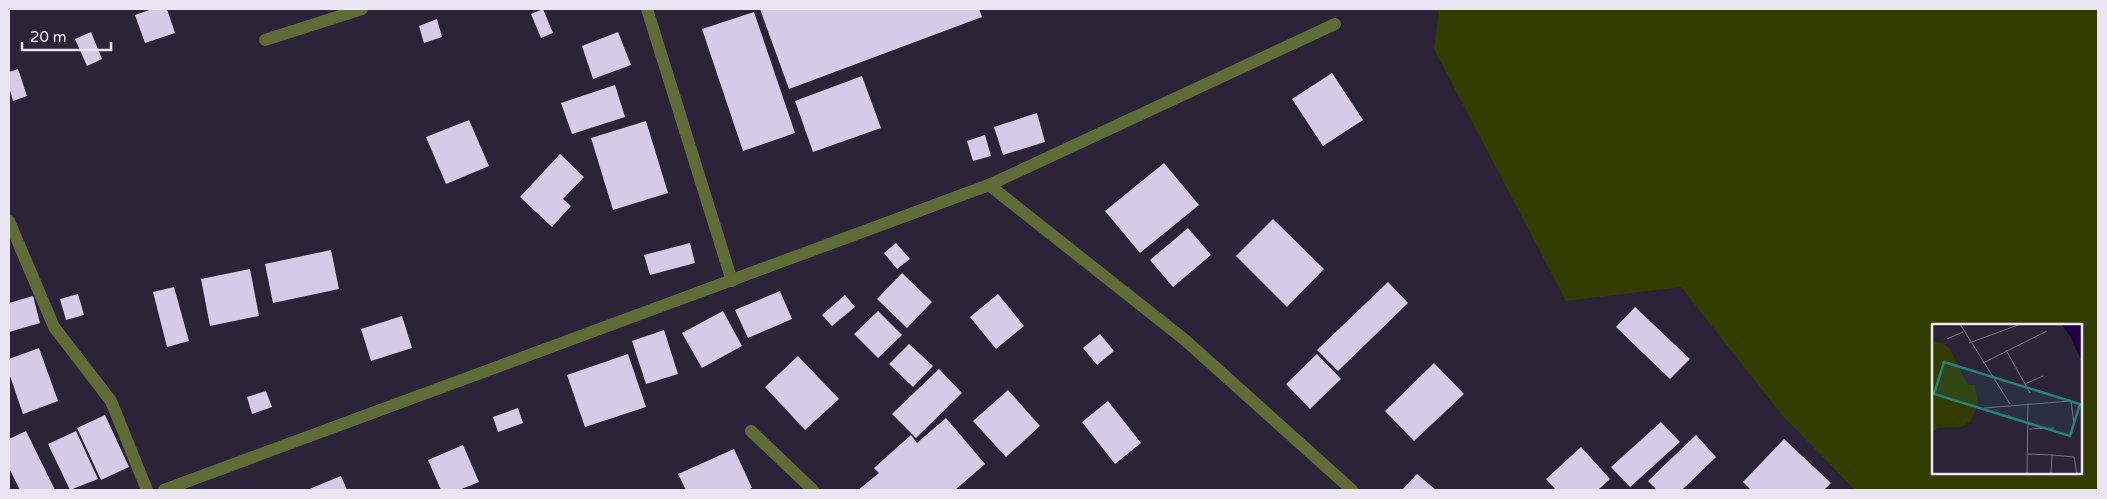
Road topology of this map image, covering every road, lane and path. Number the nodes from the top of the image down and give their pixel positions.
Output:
1 (362, 9) edge
2 (648, 9) edge
3 (1335, 24) dead end
4 (265, 40) dead end
5 (989, 185) junction
6 (9, 221) edge
7 (732, 281) junction
8 (750, 431) dead end
9 (147, 490) edge
10 (164, 490) edge
11 (814, 490) edge
12 (1352, 490) edge

1 - 4 street
2 - 7 street
3 - 5 street
5 - 7 street
5 - 12 street
6 - 9 street
7 - 10 street
8 - 11 street

